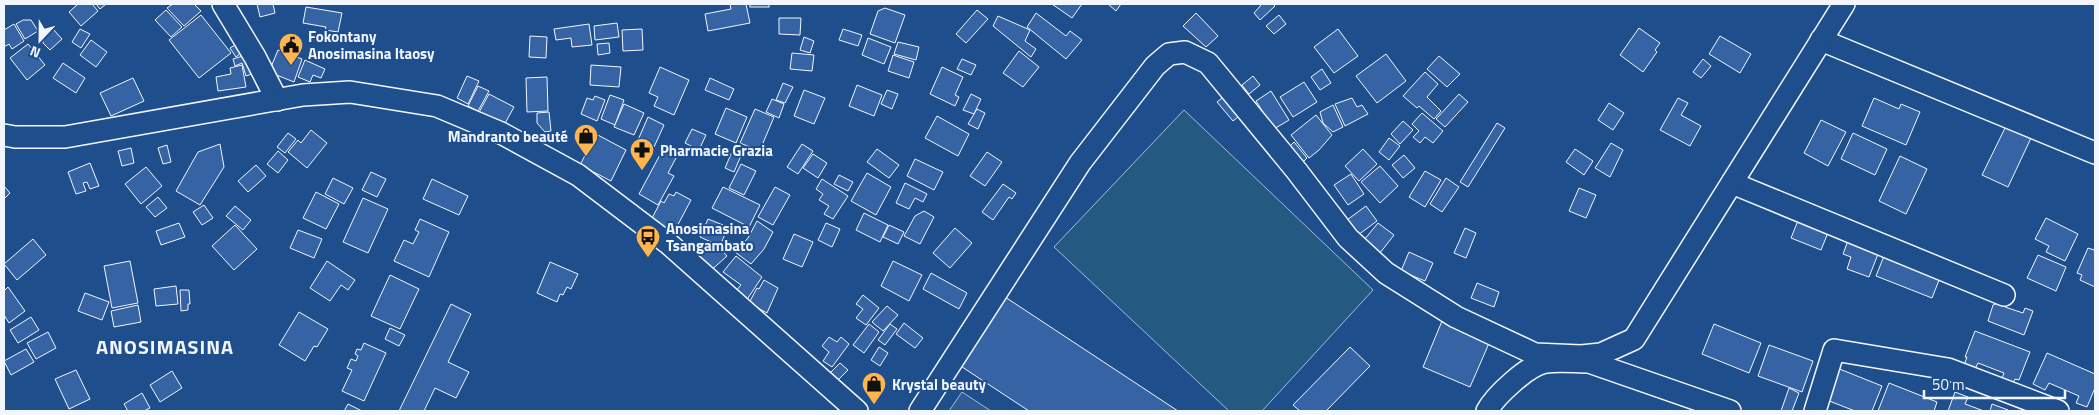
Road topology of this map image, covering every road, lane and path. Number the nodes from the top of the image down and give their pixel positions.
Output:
1 (223, 4) edge
2 (1844, 4) edge
3 (1821, 40) junction
4 (277, 100) junction
5 (4, 135) edge
6 (2095, 153) edge
7 (1732, 183) junction
8 (2004, 295) dead end
9 (857, 411) edge
10 (920, 411) edge
11 (1487, 411) edge
12 (1730, 411) edge
13 (1815, 411) edge
14 (2058, 411) edge

1 - 4 street
2 - 3 street
3 - 6 street
3 - 7 street
4 - 5 street
4 - 9 street
7 - 8 street
7 - 10 street
11 - 12 street
13 - 14 street

